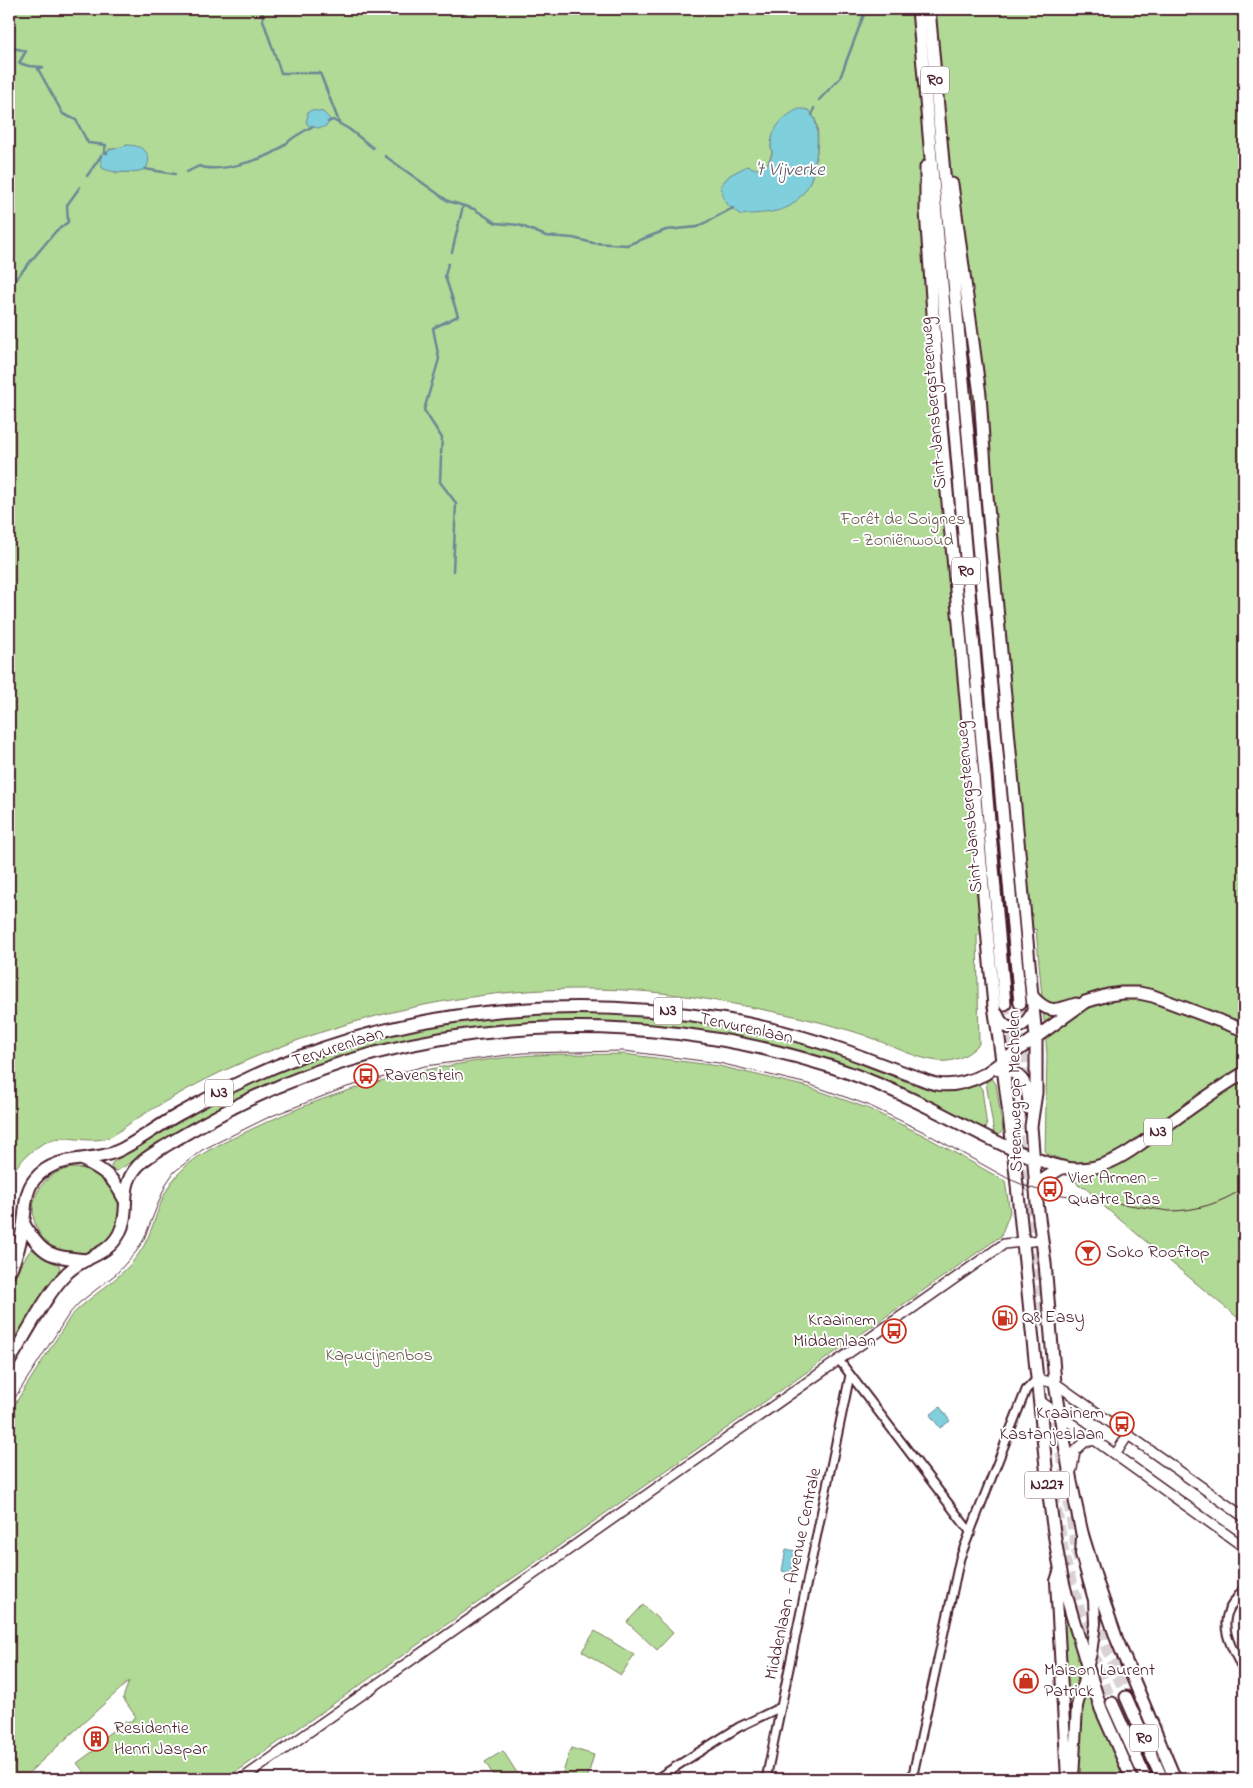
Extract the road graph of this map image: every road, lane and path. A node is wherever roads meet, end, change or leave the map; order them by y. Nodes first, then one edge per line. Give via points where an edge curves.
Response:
1 (918, 9) edge
2 (929, 9) edge
3 (942, 152) junction
4 (1032, 996) junction
5 (1085, 1002) junction
6 (1020, 1003) tunnel mouth
7 (999, 1005) junction
8 (1033, 1011) junction
9 (1244, 1030) edge
10 (1036, 1037) junction
11 (1003, 1065) junction
12 (1244, 1073) edge
13 (1031, 1126) junction
14 (1012, 1150) junction
15 (1033, 1157) junction
16 (83, 1159) junction
17 (1063, 1167) junction
18 (1035, 1186) junction
19 (125, 1201) junction
20 (24, 1224) junction
21 (1041, 1240) junction
22 (1023, 1242) junction
23 (87, 1260) junction
24 (9, 1273) edge
25 (839, 1360) junction
26 (9, 1362) edge
27 (850, 1375) junction
28 (1038, 1379) junction
29 (1055, 1383) junction
30 (1040, 1401) junction
31 (1060, 1414) junction
32 (1128, 1435) junction
33 (1095, 1440) junction
34 (1115, 1455) junction
35 (1071, 1482) junction
36 (1244, 1517) edge
37 (971, 1533) junction
38 (1082, 1533) junction
39 (1244, 1548) edge
40 (1060, 1569) junction
41 (1244, 1588) edge
42 (1087, 1665) junction
43 (1244, 1672) edge
44 (1094, 1691) junction
45 (1080, 1692) junction
46 (1126, 1697) tunnel mouth
47 (1112, 1703) tunnel mouth
48 (782, 1707) junction
49 (242, 1779) edge
50 (656, 1779) edge
51 (766, 1779) edge
52 (912, 1779) edge
53 (1067, 1779) edge
54 (1073, 1779) edge
55 (1132, 1779) edge
56 (1146, 1779) edge
57 (1162, 1779) edge
58 (1175, 1779) edge

1 - 7 main road, Sint-Jansbergsteenweg / R0
2 - 3 main road, Sint-Jansbergsteenweg / R0
3 - 4 main road, Steenweg op Mechelen via 949,163 980,395
3 - 6 main road, Sint-Jansbergsteenweg / R0
4 - 5 main road via 1049,1010
4 - 8 main road, Steenweg op Mechelen
5 - 9 main road via 1108,995 1139,993 1166,999
5 - 10 main road
7 - 8 main road via 1000,1021 1007,1028 1024,1024
7 - 11 main road, Steenweg op Mechelen
8 - 10 main road, Steenweg op Mechelen
10 - 11 main road
10 - 13 main road, Steenweg op Mechelen via 1036,1093
11 - 13 main road, N227 via 1025,1083
11 - 14 main road, Steenweg op Mechelen / N227
11 - 16 main road, Tervurenlaan / N3 via 978,1077 952,1084 936,1084 794,1034 729,1020 662,1010 592,1006 467,1014 415,1023 292,1060 182,1112 118,1151
12 - 17 main road, Tervurenlaan / N3 via 1112,1162 1087,1168
13 - 15 main road, Steenweg op Mechelen / N227
14 - 15 main road, Tervurenlaan / N3
14 - 19 main road, Tervurenlaan / N3 via 889,1089 835,1068 785,1054 660,1030 593,1027 520,1029 420,1042 383,1051 302,1077 256,1096 192,1129 142,1161 127,1184
14 - 22 main road, Steenweg op Mechelen / N227
15 - 17 main road, Tervurenlaan / N3
15 - 18 main road, Steenweg op Mechelen / N227
16 - 19 main road via 110,1176
16 - 20 main road, Tervurenlaan / N3 via 57,1163 34,1180 27,1194
17 - 18 main road
18 - 21 main road, N227
19 - 23 main road, Tervurenlaan / N3 via 125,1216 116,1238 100,1254
20 - 23 main road via 36,1244 49,1254
20 - 24 main road, Tervurenlaan / N3
21 - 22 street
21 - 29 main road, N227
22 - 25 street via 1004,1244
22 - 28 main road, N227
23 - 26 main road, Tervurenlaan / N3 via 60,1280
25 - 27 street
25 - 49 street
27 - 37 street
27 - 48 street, Middenlaan - Avenue Centrale
28 - 29 street
28 - 30 main road, N227
28 - 37 street via 1026,1390
29 - 31 main road, N227
29 - 32 street
30 - 31 street
30 - 40 main road, N227 via 1049,1503
31 - 33 street
31 - 35 main road, N227
32 - 34 street
32 - 36 street
33 - 34 street
33 - 35 street via 1085,1442 1075,1451
34 - 39 street
35 - 38 main road, N227
37 - 52 street via 960,1558
38 - 42 main road, N227 via 1081,1554 1096,1613
38 - 58 main road via 1117,1640
40 - 42 main road
40 - 53 main road, N227 via 1056,1581
41 - 43 street via 1230,1607 1226,1620 1227,1636
42 - 44 main road
42 - 45 main road, N227
44 - 45 main road via 1087,1685
44 - 55 main road
45 - 54 main road, N227
46 - 57 main road, R0
47 - 56 main road, R0
48 - 50 street via 739,1727
48 - 51 street, Middenlaan - Avenue Centrale

